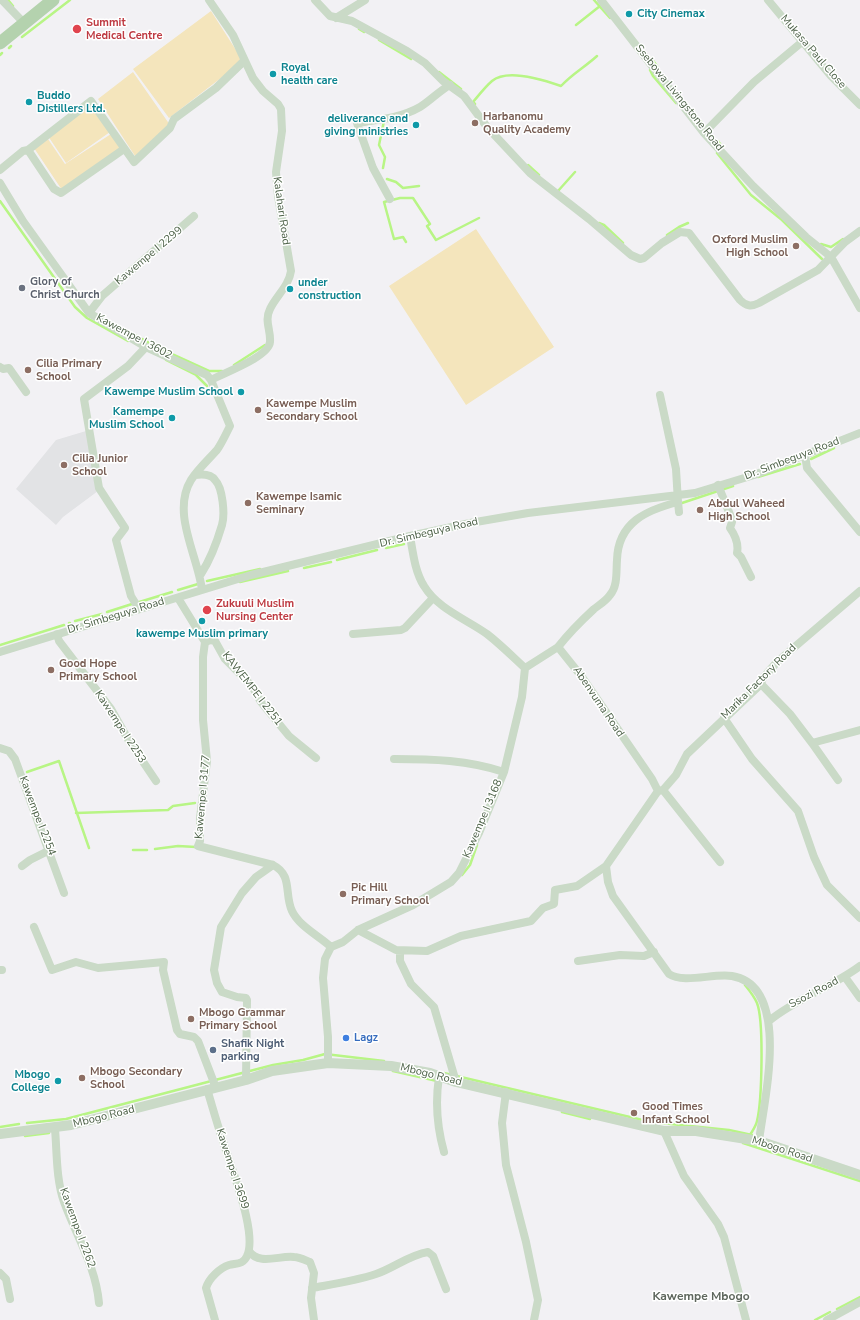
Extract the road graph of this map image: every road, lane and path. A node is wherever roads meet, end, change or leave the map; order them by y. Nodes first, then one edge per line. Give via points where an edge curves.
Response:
1 (2, 0) edge
2 (53, 0) edge
3 (209, 0) edge
4 (315, 0) edge
5 (365, 0) edge
6 (601, 0) edge
7 (768, 0) edge
8 (336, 18) junction
9 (24, 23) junction
10 (802, 42) junction
11 (0, 43) edge
12 (244, 61) junction
13 (450, 85) junction
14 (859, 104) edge
15 (704, 133) junction
16 (124, 149) junction
17 (28, 150) junction
18 (0, 170) edge
19 (0, 183) edge
20 (390, 199) dead end
21 (194, 216) dead end
22 (860, 231) edge
23 (831, 257) junction
24 (860, 308) edge
25 (89, 313) junction
26 (146, 347) junction
27 (0, 367) edge
28 (212, 380) junction
29 (26, 392) dead end
30 (660, 395) dead end
31 (860, 433) edge
32 (805, 455) junction
33 (195, 474) junction
34 (718, 485) junction
35 (677, 498) junction
36 (679, 512) dead end
37 (860, 532) edge
38 (410, 536) junction
39 (201, 574) junction
40 (751, 577) dead end
41 (202, 590) junction
42 (860, 591) edge
43 (178, 598) junction
44 (434, 598) junction
45 (139, 609) junction
46 (57, 634) junction
47 (353, 634) dead end
48 (205, 642) junction
49 (558, 647) junction
50 (0, 652) edge
51 (525, 668) junction
52 (761, 684) junction
53 (724, 718) junction
54 (860, 730) edge
55 (812, 743) junction
56 (0, 748) edge
57 (316, 758) dead end
58 (394, 759) dead end
59 (504, 772) junction
60 (838, 780) dead end
61 (156, 781) dead end
62 (660, 790) junction
63 (50, 850) junction
64 (720, 862) dead end
65 (273, 865) junction
66 (22, 866) dead end
67 (606, 866) junction
68 (64, 893) dead end
69 (860, 918) edge
70 (34, 927) dead end
71 (358, 930) junction
72 (330, 947) junction
73 (400, 951) junction
74 (654, 952) junction
75 (578, 960) dead end
76 (860, 966) edge
77 (845, 977) junction
78 (860, 998) edge
79 (769, 1021) junction
80 (328, 1063) junction
81 (246, 1080) junction
82 (439, 1080) junction
83 (456, 1082) junction
84 (212, 1089) junction
85 (506, 1092) junction
86 (55, 1129) junction
87 (664, 1131) junction
88 (0, 1134) edge
89 (758, 1140) junction
90 (444, 1152) dead end
91 (860, 1175) edge
92 (249, 1251) junction
93 (0, 1273) edge
94 (312, 1288) junction
95 (446, 1289) dead end
96 (10, 1299) dead end
97 (860, 1302) edge
98 (99, 1303) dead end
99 (839, 1317) edge
100 (215, 1320) edge
101 (314, 1320) edge
102 (534, 1320) edge
103 (746, 1320) edge
104 (827, 1320) edge

1 - 9 street
2 - 9 main road
3 - 12 street, Kalahari Road via 233,35
4 - 8 street via 330,16
5 - 8 street
6 - 15 street, Ssebowa Livingstone Road
7 - 10 street, Mukasa Paul Close
8 - 13 street via 352,21 407,51
9 - 11 main road
10 - 14 street, Mukasa Paul Close
10 - 15 street via 754,82
12 - 16 street via 216,88 174,119 170,128 134,162
12 - 28 street, Kalahari Road via 263,92 281,109 282,131 276,172 291,272 269,311 266,322 270,342 267,349 234,370
13 - 20 street via 409,112 392,118 357,123 373,168
13 - 23 street via 464,96 487,127 530,173 636,258 644,258 680,232 689,233 740,300 750,306 812,274
15 - 23 street, Ssebowa Livingstone Road via 753,186 806,237
16 - 17 street via 61,193 54,189
16 - 17 street via 91,101
17 - 18 street via 16,156
19 - 25 street, Kawempe I 3602
21 - 25 street, Kawempe I 2299 via 102,296
22 - 23 street
23 - 24 street
25 - 26 street, Kawempe I 3602
26 - 28 street, Kawempe I 3602 via 207,374
26 - 45 street via 128,366 84,399 99,488 125,528 116,540 131,596
27 - 29 street via 9,368
28 - 33 street via 230,426 218,448
30 - 35 street via 676,469
31 - 32 street, Dr. Simbeguya Road
32 - 34 street, Dr. Simbeguya Road via 754,475
32 - 37 street via 807,468
33 - 39 street via 186,496 185,528
33 - 39 street via 208,475 216,480 223,508 222,524 208,564
34 - 35 street, Dr. Simbeguya Road
34 - 40 street via 731,517 730,528 738,546 737,553
35 - 36 street
35 - 38 street, Dr. Simbeguya Road via 528,513
35 - 49 street via 634,520 620,544 615,584 610,595 573,628
38 - 41 street, Dr. Simbeguya Road
38 - 44 street via 416,568 423,586
39 - 41 street
41 - 43 street, Dr. Simbeguya Road
42 - 52 street, Marika Factory Road via 777,662
43 - 45 street, Dr. Simbeguya Road
43 - 48 street
44 - 47 street via 401,630
44 - 51 street via 486,633
45 - 46 street, Dr. Simbeguya Road
46 - 50 street, Dr. Simbeguya Road
46 - 61 street, Kawempe I 2253 via 58,641 111,709
48 - 57 street, KAWEMPE I 2251 via 215,641 225,659 252,686 261,702 289,736
48 - 65 street, Kawempe I 3177 via 203,720 207,761 198,846
49 - 51 street
49 - 62 street, Abenvuma Road via 582,676
51 - 59 street, Kawempe I 3168 via 522,697
52 - 53 street, Marika Factory Road
52 - 55 street via 790,714
53 - 62 street, Marika Factory Road via 686,754 676,775
53 - 69 street via 752,759 798,811 827,885
54 - 55 street
55 - 60 street
56 - 63 street, Kawempe I 2254 via 9,751 15,759
58 - 59 street via 436,759 473,764
59 - 71 street, Kawempe I 3168 via 479,833 459,873 451,882 413,905
62 - 64 street, Abenvuma Road
62 - 67 street, Marika Factory Road
63 - 66 street
63 - 68 street, Kawempe I 2254
65 - 72 street via 287,879 289,900 294,915
65 - 81 street via 256,877 242,892 225,920 220,932 214,970 222,992 247,1000
67 - 73 street via 577,886 555,890 554,904 543,908 531,921 461,936 426,951
67 - 74 street via 613,896
70 - 84 street, Kawempe I 3699 via 52,970 76,962 98,968 164,962 163,970 177,1030 180,1034 194,1037 198,1041
71 - 72 street, Kawempe I 3168 via 343,942
71 - 73 street
72 - 80 street via 325,959 323,978
73 - 83 street via 400,961 411,984 434,1007
74 - 75 street via 644,956 620,955
74 - 79 street via 664,968 674,977 731,976 751,984 759,993
76 - 77 street, Ssozi Road
77 - 78 street
77 - 79 street, Ssozi Road via 794,1004
79 - 89 street via 769,1060
80 - 81 street, Mbogo Road via 272,1071
80 - 82 street, Mbogo Road via 391,1066 430,1073
81 - 84 street, Mbogo Road
82 - 83 street, Mbogo Road
82 - 90 street via 437,1111
83 - 85 street, Mbogo Road
84 - 86 street, Mbogo Road
84 - 92 street, Kawempe I 3699 via 245,1207
85 - 87 street, Mbogo Road
85 - 102 street via 502,1110 505,1154 538,1300
86 - 88 street, Mbogo Road
86 - 98 street, Kawempe I 2262 via 60,1189 98,1286
87 - 89 street, Mbogo Road via 696,1131
87 - 103 street via 684,1176 718,1224 724,1237
89 - 91 street, Mbogo Road
92 - 94 street via 261,1258 295,1257 310,1262 314,1273
92 - 100 street via 247,1258 239,1264 229,1265 208,1283 206,1288
93 - 96 street via 6,1279
94 - 95 street via 376,1274 410,1257 428,1252 433,1256
94 - 101 street
97 - 99 street
99 - 104 street

